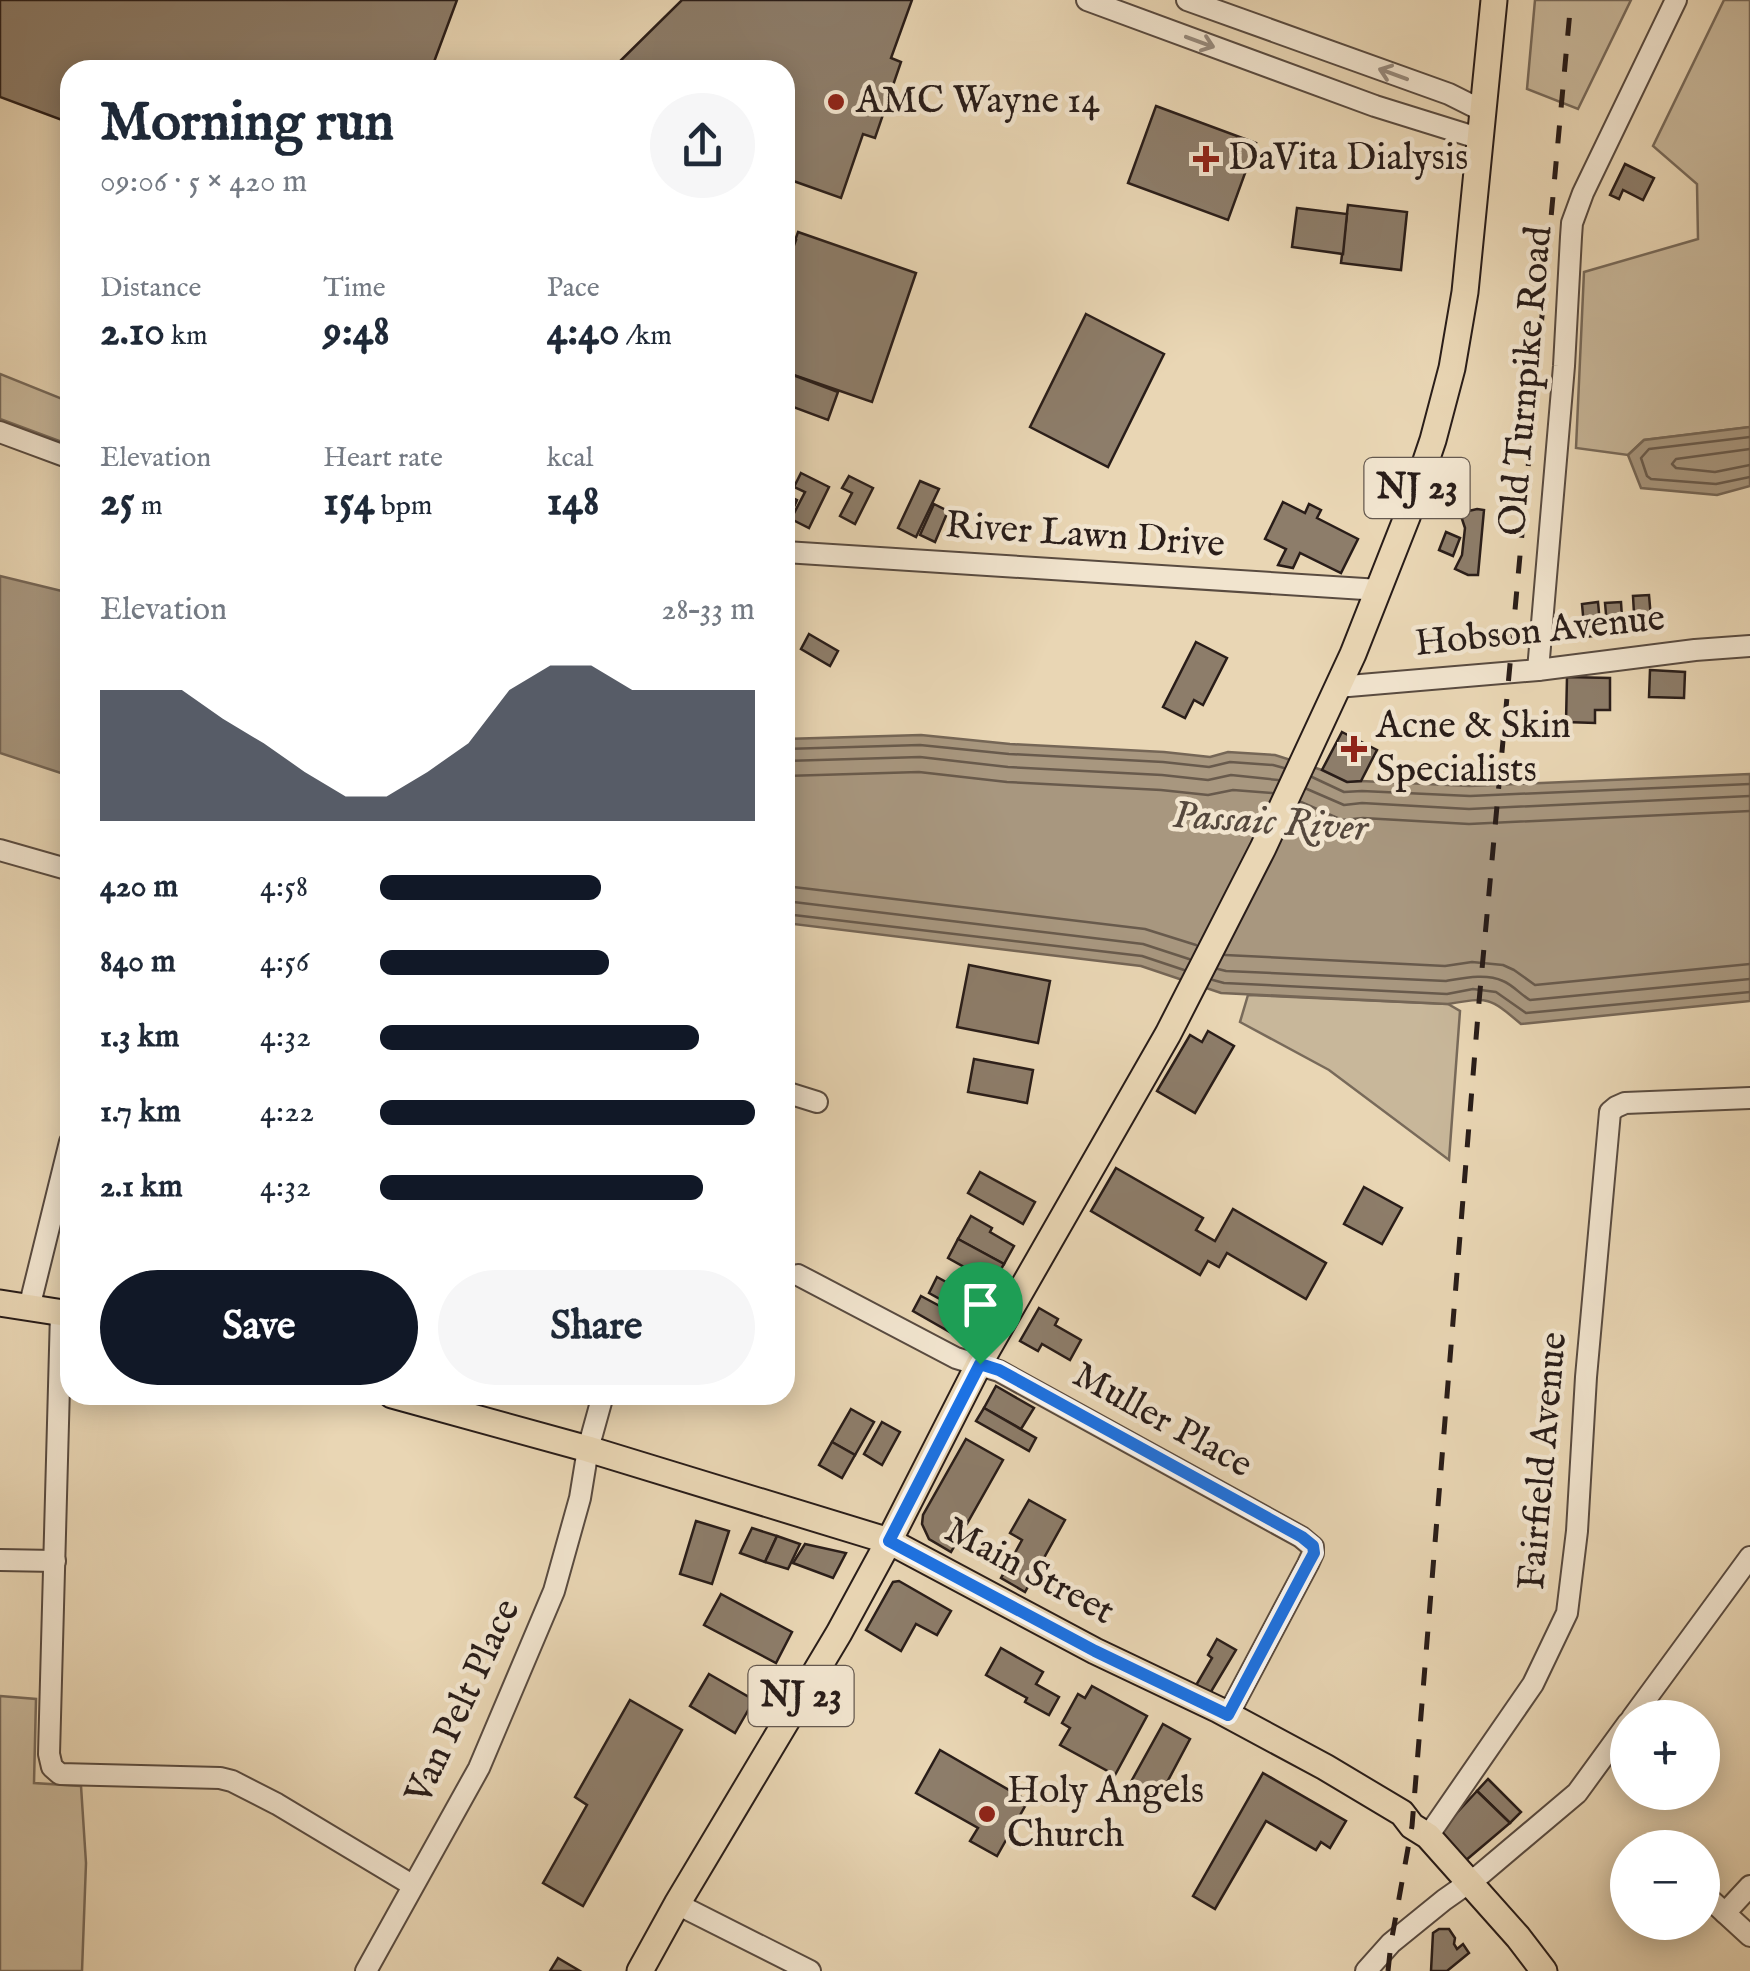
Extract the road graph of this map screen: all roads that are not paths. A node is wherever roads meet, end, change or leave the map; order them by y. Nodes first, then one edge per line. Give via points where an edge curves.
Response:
1 (1087, 0) edge
2 (1188, 0) edge
3 (1494, 0) edge
4 (1676, 0) edge
5 (1483, 111) junction
6 (1481, 139) junction
7 (0, 432) edge
8 (60, 454) edge
9 (795, 553) edge
10 (1380, 590) junction
11 (1750, 646) edge
12 (1538, 670) junction
13 (1337, 687) junction
14 (0, 850) edge
15 (60, 867) edge
16 (795, 1095) edge
17 (1750, 1098) edge
18 (817, 1102) dead end
19 (60, 1182) edge
20 (798, 1275) dead end
21 (0, 1304) edge
22 (29, 1308) junction
23 (60, 1313) edge
24 (980, 1364) junction
25 (61, 1405) edge
26 (428, 1405) edge
27 (599, 1405) edge
28 (588, 1449) junction
29 (889, 1541) junction
30 (1750, 1556) edge
31 (0, 1560) edge
32 (55, 1561) junction
33 (1645, 1700) edge
34 (1228, 1715) junction
35 (1610, 1747) edge
36 (1428, 1836) junction
37 (1469, 1882) junction
38 (412, 1885) junction
39 (1750, 1886) edge
40 (678, 1904) junction
41 (1720, 1908) edge
42 (1725, 1912) junction
43 (1750, 1936) edge
44 (366, 1971) edge
45 (640, 1971) edge
46 (810, 1971) edge
47 (1366, 1971) edge
48 (1544, 1971) edge

1 -> 6 street
5 -> 2 street
3 - 5 main road, NJ 23
4 - 12 street, Old Turnpike Road via 1572,223
5 - 6 main road, NJ 23
6 - 10 main road, NJ 23 via 1452,368
7 - 8 street
9 - 10 street, River Lawn Drive
10 - 13 main road, NJ 23
11 - 12 street, Hobson Avenue
12 - 13 street, Hobson Avenue
13 - 24 main road, NJ 23 via 1168,1034
14 - 15 street
16 - 18 street
17 - 36 street, Fairfield Avenue via 1625,1104 1610,1112 1568,1612 1533,1684
19 - 22 street
20 - 24 street, Muller Place via 956,1358
21 - 22 main road
22 - 23 main road
24 - 29 main road, NJ 23
24 - 34 street, Muller Place via 1313,1546
25 - 32 street
26 - 28 main road, Main Street
27 - 28 street, Van Pelt Place
28 - 29 main road, Main Street
28 - 38 street, Van Pelt Place via 554,1591 479,1768
29 - 34 main road, Main Street
29 - 40 main road, NJ 23
30 - 33 street
31 - 32 street
32 - 38 street via 49,1754 60,1774 232,1781
34 - 36 main road, Main Street via 1402,1813
35 - 37 street via 1576,1793
36 - 37 main road, Main Street
37 - 47 street via 1390,1943
37 - 48 main road, Main Street
38 - 44 street, Van Pelt Place
39 - 42 street
40 - 45 main road, NJ 23
40 - 46 street
41 - 42 street
42 - 43 street

